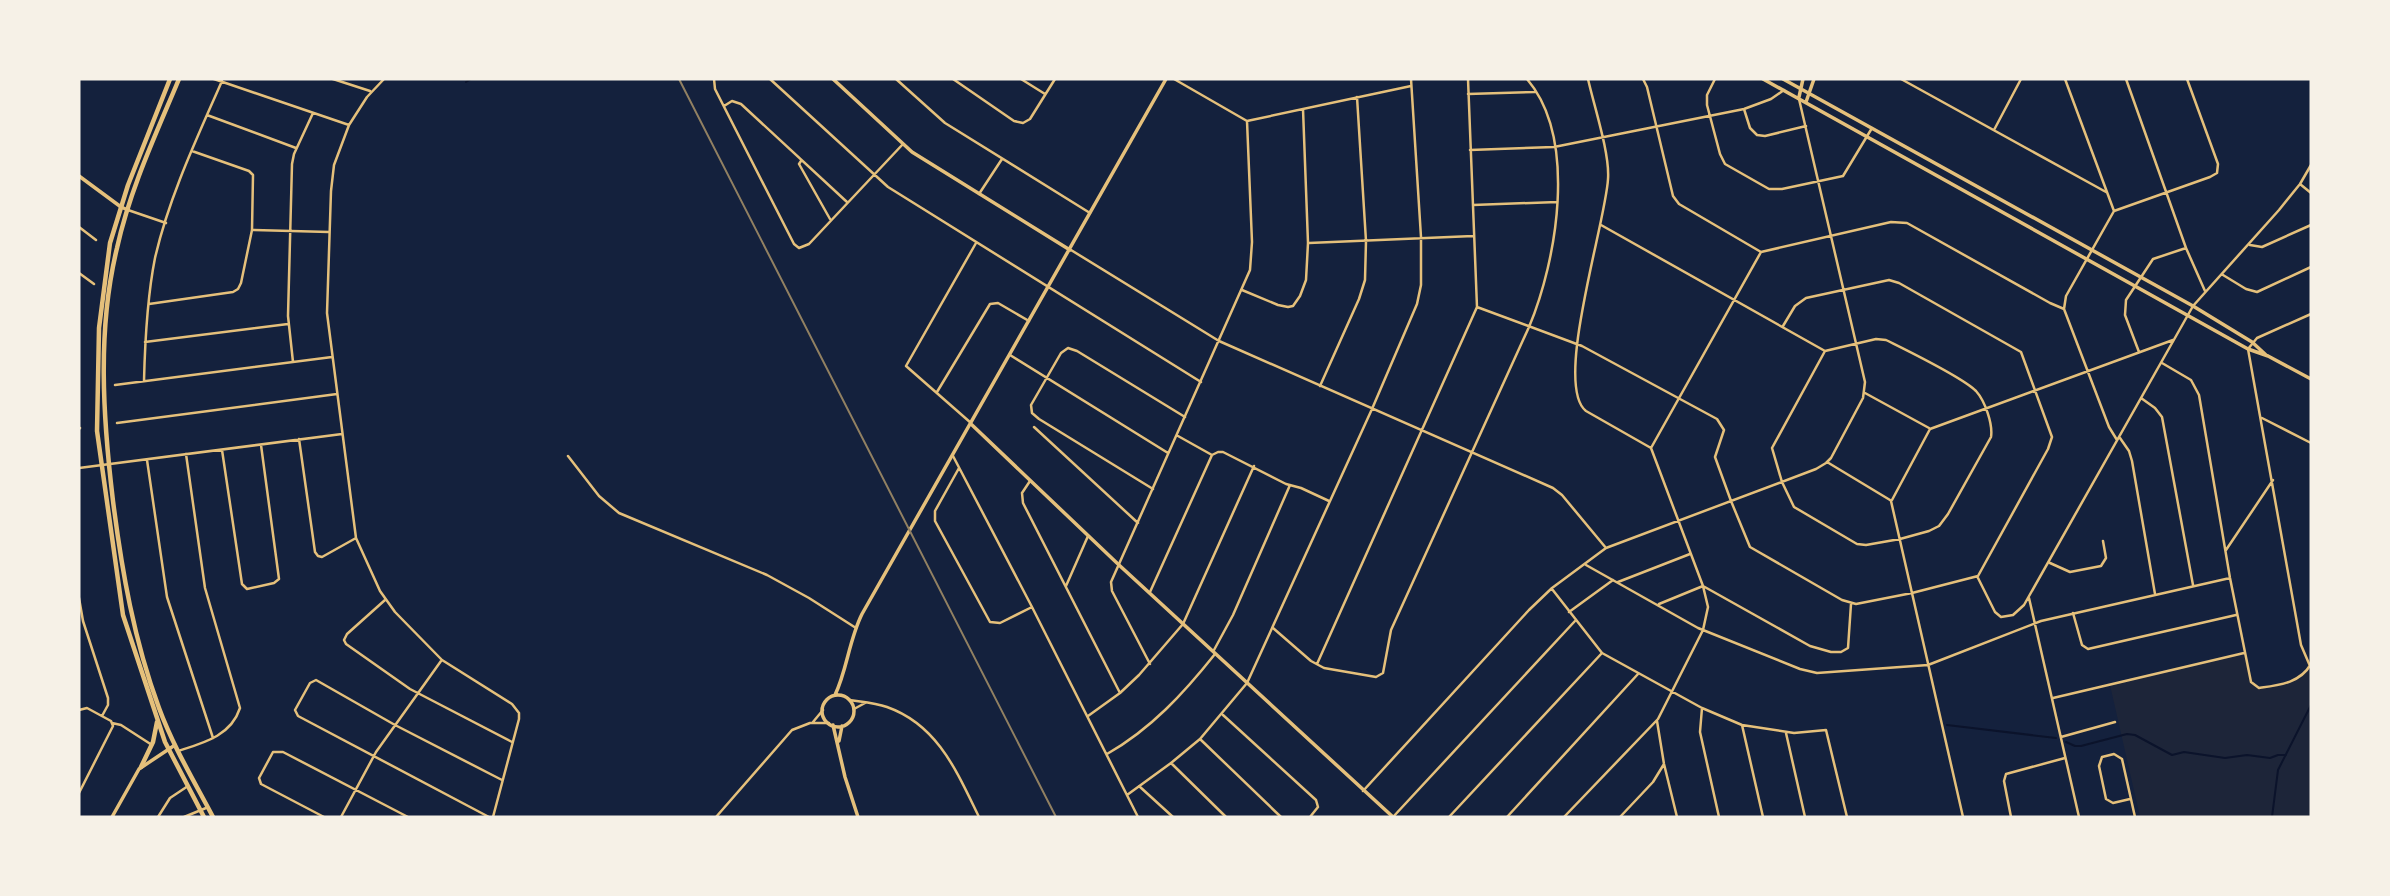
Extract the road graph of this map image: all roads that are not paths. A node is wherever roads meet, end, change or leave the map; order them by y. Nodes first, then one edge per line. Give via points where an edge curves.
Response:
1 (170, 79) edge
2 (179, 79) edge
3 (214, 79) edge
4 (333, 79) edge
5 (384, 79) edge
6 (714, 79) edge
7 (770, 79) edge
8 (833, 79) edge
9 (896, 79) edge
10 (953, 79) edge
11 (1021, 79) edge
12 (1055, 79) edge
13 (1166, 79) edge
14 (1174, 79) edge
15 (1411, 79) edge
16 (1468, 79) edge
17 (1527, 79) edge
18 (1588, 79) edge
19 (1643, 79) edge
20 (1714, 79) edge
21 (1763, 79) edge
22 (1783, 79) edge
23 (1803, 79) edge
24 (1815, 79) edge
25 (1904, 79) edge
26 (2021, 79) edge
27 (2065, 79) edge
28 (2126, 79) edge
29 (2187, 79) edge
30 (222, 81) junction
31 (1411, 86) junction
32 (1799, 88) junction
33 (1784, 90) junction
34 (371, 92) junction
35 (1537, 92) junction
36 (1808, 93) junction
37 (1045, 94) junction
38 (1468, 94) junction
39 (1357, 97) junction
40 (1799, 98) junction
41 (1806, 102) junction
42 (724, 106) junction
43 (1303, 109) junction
44 (1744, 109) junction
45 (313, 113) junction
46 (207, 115) junction
47 (1709, 115) junction
48 (1804, 115) junction
49 (1247, 121) junction
50 (349, 125) junction
51 (1806, 126) junction
52 (1657, 127) junction
53 (1872, 128) junction
54 (1994, 130) junction
55 (1867, 136) junction
56 (1601, 137) junction
57 (903, 144) junction
58 (1554, 147) junction
59 (297, 148) junction
60 (1470, 150) junction
61 (192, 152) junction
62 (1002, 159) junction
63 (802, 161) junction
64 (2311, 165) edge
65 (874, 175) junction
66 (79, 176) edge
67 (1819, 181) junction
68 (2300, 184) junction
69 (2106, 192) junction
70 (2168, 192) junction
71 (2311, 193) edge
72 (979, 194) junction
73 (847, 202) junction
74 (1558, 202) junction
75 (1473, 205) junction
76 (121, 207) junction
77 (128, 210) junction
78 (2114, 211) junction
79 (1090, 213) junction
80 (830, 220) junction
81 (166, 223) junction
82 (1601, 225) junction
83 (2311, 225) edge
84 (79, 227) edge
85 (253, 230) junction
86 (289, 232) junction
87 (329, 232) junction
88 (1832, 235) junction
89 (1473, 236) junction
90 (1421, 237) junction
91 (96, 240) dead end
92 (1366, 241) junction
93 (976, 243) junction
94 (1308, 243) junction
95 (2249, 244) junction
96 (2186, 248) junction
97 (1070, 250) junction
98 (2092, 250) junction
99 (1761, 252) junction
100 (2087, 259) junction
101 (2311, 267) edge
102 (79, 273) edge
103 (2222, 275) junction
104 (2140, 277) junction
105 (94, 284) dead end
106 (2134, 286) junction
107 (1049, 288) junction
108 (1844, 289) junction
109 (1242, 290) junction
110 (2205, 291) junction
111 (1736, 300) junction
112 (149, 304) junction
113 (2193, 306) junction
114 (1477, 307) junction
115 (2064, 309) junction
116 (2311, 314) edge
117 (2188, 315) junction
118 (1030, 321) junction
119 (288, 324) junction
120 (1783, 326) junction
121 (1529, 327) junction
122 (2173, 340) junction
123 (1219, 341) junction
124 (145, 342) junction
125 (2252, 342) junction
126 (1856, 343) junction
127 (1577, 344) junction
128 (2248, 349) junction
129 (1825, 351) junction
130 (2139, 352) junction
131 (1010, 355) junction
132 (2268, 356) junction
133 (332, 357) junction
134 (293, 362) junction
135 (2161, 363) junction
136 (2087, 371) junction
137 (1047, 378) junction
138 (2311, 379) edge
139 (144, 381) junction
140 (1201, 382) junction
141 (115, 385) dead end
142 (1320, 386) junction
143 (2036, 390) junction
144 (937, 392) junction
145 (1865, 393) junction
146 (337, 394) junction
147 (2141, 398) junction
148 (1679, 399) junction
149 (1372, 409) junction
150 (1985, 410) junction
151 (1185, 417) junction
152 (2262, 418) junction
153 (117, 423) dead end
154 (971, 424) junction
155 (1048, 425) junction
156 (1034, 427) dead end
157 (1930, 429) junction
158 (1421, 430) junction
159 (342, 434) junction
160 (1177, 436) junction
161 (1045, 437) junction
162 (299, 439) junction
163 (2118, 439) junction
164 (2311, 443) edge
165 (261, 445) junction
166 (1651, 448) junction
167 (222, 450) junction
168 (1169, 453) junction
169 (1472, 453) junction
170 (186, 454) junction
171 (1212, 455) junction
172 (568, 456) dead end
173 (953, 456) junction
174 (147, 460) junction
175 (1827, 462) junction
176 (108, 464) junction
177 (100, 465) junction
178 (1254, 466) junction
179 (960, 467) junction
180 (79, 468) edge
181 (1264, 472) junction
182 (1251, 473) junction
183 (2273, 480) junction
184 (1030, 481) junction
185 (1782, 482) junction
186 (1290, 485) junction
187 (1153, 489) junction
188 (1329, 501) junction
189 (1731, 501) junction
190 (1891, 501) junction
191 (1678, 520) junction
192 (1138, 523) junction
193 (1088, 536) junction
194 (356, 538) junction
195 (1900, 539) junction
196 (2103, 541) dead end
197 (1606, 548) junction
198 (2226, 550) junction
199 (1691, 554) junction
200 (2049, 562) junction
201 (1585, 564) junction
202 (1119, 565) junction
203 (1978, 576) junction
204 (2230, 578) junction
205 (1613, 580) junction
206 (1618, 582) junction
207 (1066, 586) junction
208 (1703, 586) junction
209 (2193, 586) junction
210 (1552, 589) junction
211 (1150, 593) junction
212 (1912, 593) junction
213 (2155, 594) junction
214 (79, 598) edge
215 (2029, 598) junction
216 (385, 600) junction
217 (1659, 604) junction
218 (1851, 604) junction
219 (1032, 607) junction
220 (1569, 612) junction
221 (2073, 613) junction
222 (2236, 615) junction
223 (1575, 621) junction
224 (2036, 622) junction
225 (1183, 624) junction
226 (856, 628) junction
227 (1273, 628) junction
228 (1703, 630) junction
229 (1214, 653) junction
230 (1602, 653) junction
231 (2244, 653) junction
232 (442, 660) junction
233 (1150, 664) junction
234 (1317, 664) junction
235 (2311, 665) edge
236 (1928, 666) junction
237 (1638, 674) junction
238 (841, 681) junction
239 (1247, 682) junction
240 (1670, 692) junction
241 (1120, 693) junction
242 (418, 694) junction
243 (835, 695) junction
244 (844, 696) junction
245 (2052, 698) junction
246 (849, 700) junction
247 (868, 702) junction
248 (1702, 708) junction
249 (854, 709) junction
250 (79, 710) edge
251 (823, 710) junction
252 (1222, 714) junction
253 (102, 716) junction
254 (1088, 716) junction
255 (1658, 719) junction
256 (157, 720) junction
257 (2115, 722) dead end
258 (810, 723) junction
259 (831, 724) junction
260 (112, 725) junction
261 (395, 725) junction
262 (1742, 725) junction
263 (842, 726) junction
264 (1786, 733) junction
265 (2061, 737) junction
266 (213, 738) junction
267 (1200, 739) junction
268 (513, 742) junction
269 (838, 743) junction
270 (152, 745) junction
271 (177, 748) junction
272 (168, 749) junction
273 (1107, 754) junction
274 (374, 756) junction
275 (2065, 758) junction
276 (1171, 763) junction
277 (1664, 764) junction
278 (141, 767) junction
279 (502, 780) junction
280 (188, 786) junction
281 (1139, 786) junction
282 (356, 790) junction
283 (1363, 791) junction
284 (79, 793) edge
285 (1127, 795) junction
286 (2130, 799) junction
287 (207, 807) junction
288 (201, 810) junction
289 (112, 817) edge
290 (158, 817) edge
291 (184, 817) edge
292 (204, 817) edge
293 (213, 817) edge
294 (324, 817) edge
295 (341, 817) edge
296 (408, 817) edge
297 (491, 817) edge
298 (716, 817) edge
299 (858, 817) edge
300 (979, 817) edge
301 (1138, 817) edge
302 (1172, 817) edge
303 (1226, 817) edge
304 (1281, 817) edge
305 (1310, 817) edge
306 (1393, 817) edge
307 (1449, 817) edge
308 (1507, 817) edge
309 (1564, 817) edge
310 (1620, 817) edge
311 (1676, 817) edge
312 (1719, 817) edge
313 (1763, 817) edge
314 (1805, 817) edge
315 (1847, 817) edge
316 (1963, 817) edge
317 (2011, 817) edge
318 (2079, 817) edge
319 (2135, 817) edge

1 - 76 main road
2 - 77 main road
3 - 30 street
4 - 34 street
5 - 34 street
6 - 42 street
7 - 65 street
8 - 57 street
9 - 62 street via 939,119
10 - 37 street via 1023,123
11 - 37 street
12 - 37 street
13 - 79 street
14 - 49 street
15 - 31 street
16 - 38 street
17 - 35 street
18 - 56 street
19 - 52 street
20 - 47 street via 1707,96
21 - 33 street
22 - 32 street
23 - 32 street
24 - 36 street
25 - 54 street
26 - 54 street
27 - 69 street
28 - 70 street
29 - 70 street via 2218,164 2217,173
30 - 45 street
30 - 46 street
31 - 39 street
31 - 90 street
32 - 36 street
32 - 40 street
33 - 40 street
33 - 44 street
34 - 50 street
35 - 38 street
35 - 58 street
36 - 41 street
36 - 53 street
38 - 60 street
39 - 43 street
39 - 92 street
40 - 41 street
40 - 48 street
41 - 48 street
41 - 55 street
42 - 63 street via 732,101 741,104
42 - 80 street via 795,245 803,248 809,244
43 - 49 street
43 - 94 street
44 - 47 street
44 - 51 street via 1757,135
45 - 50 street
45 - 59 street
46 - 59 street
46 - 61 street
47 - 52 street
47 - 67 street via 1722,160 1730,167 1769,189
48 - 51 street
49 - 109 street via 1252,254
50 - 87 street via 334,165
51 - 67 street
52 - 56 street
52 - 99 street via 1676,201
53 - 55 street
53 - 98 street
54 - 69 street
55 - 67 street via 1843,176
55 - 100 street
56 - 58 street
56 - 82 street via 1609,178
57 - 65 street
57 - 72 street
58 - 60 street
58 - 74 street
59 - 86 street
60 - 75 street
61 - 81 street
61 - 85 street via 253,173
62 - 72 street
62 - 79 street
63 - 73 street
63 - 80 street via 799,163
64 - 68 street
65 - 73 street
65 - 93 street
66 - 76 street
67 - 88 street
68 - 71 street
68 - 95 street
69 - 78 street
70 - 78 street
70 - 96 street
72 - 97 street
73 - 80 street
74 - 75 street
74 - 121 street via 1551,261
75 - 89 street
76 - 77 street
76 - 177 main road via 108,253 99,328 96,415
77 - 81 street
77 - 176 main road via 116,250 106,336
78 - 98 street
79 - 97 street
81 - 112 street
82 - 111 street
82 - 127 street
83 - 95 street via 2262,247
84 - 91 street
85 - 86 street
85 - 112 street via 239,289
86 - 87 street
86 - 119 street
87 - 133 street via 327,313
88 - 99 street
88 - 108 street
88 - 115 street via 1902,221
89 - 90 street
89 - 114 street
90 - 92 street
90 - 149 street via 1420,294
92 - 94 street
92 - 142 street via 1362,292
93 - 107 street
93 - 144 street via 906,366
94 - 109 street via 1306,280 1293,306 1278,305
95 - 103 street
96 - 104 street via 2153,259
96 - 110 street
97 - 107 street
97 - 123 street
98 - 100 street
98 - 104 street
99 - 111 street
100 - 106 street
100 - 115 street via 2066,296
101 - 103 street via 2257,292
102 - 105 street
103 - 110 street
104 - 106 street
104 - 113 street
106 - 117 street
106 - 130 street via 2124,310
107 - 118 street
107 - 140 street
108 - 120 street via 1800,302
108 - 126 street
108 - 143 street via 1885,280 1899,283 2015,347 2025,359
109 - 123 street
110 - 113 street
111 - 120 street
111 - 148 street
112 - 124 street
113 - 117 street
113 - 125 street
114 - 121 street
114 - 158 street
115 - 136 street
116 - 125 street
117 - 122 street
117 - 128 street
118 - 131 street
118 - 144 street via 998,303 990,304
119 - 124 street
119 - 134 street
120 - 129 street
121 - 127 street
121 - 169 street
122 - 130 street
122 - 135 street
123 - 140 street
123 - 142 street
124 - 139 street
125 - 128 street
125 - 132 street
126 - 129 street
126 - 145 street
126 - 150 street via 1881,339 1892,343 1969,386
127 - 148 street
127 - 166 street via 1576,392 1582,408
128 - 132 street
128 - 152 street
129 - 185 street via 1772,451
130 - 136 street
131 - 137 street
131 - 154 street
132 - 138 street
133 - 134 street
133 - 146 street
134 - 139 street
135 - 147 street
135 - 198 street via 2191,380 2197,389
136 - 143 street
136 - 163 street via 2109,428
137 - 151 street via 1065,348 1077,351
137 - 155 street via 1031,405 1032,413
137 - 168 street
139 - 141 street
140 - 151 street
142 - 149 street
143 - 150 street
143 - 203 street via 2051,443
144 - 154 street
145 - 157 street
145 - 175 street
146 - 153 street
146 - 159 street
147 - 163 street
147 - 209 street via 2162,417
148 - 166 street
148 - 189 street via 1722,425 1716,457
149 - 158 street
149 - 188 street
150 - 157 street
150 - 195 street via 1991,437 1948,514 1934,529
151 - 160 street
152 - 164 street
152 - 183 street
154 - 173 street
154 - 184 street
155 - 161 street
155 - 187 street
156 - 161 street
157 - 190 street
158 - 169 street
158 - 234 street
159 - 162 street
159 - 194 street
160 - 168 street
160 - 171 street
161 - 192 street
162 - 165 street
162 - 194 street via 315,552 322,557
163 - 200 street
163 - 213 street via 2132,461
165 - 167 street
165 - 167 street via 279,579 244,588
166 - 191 street
167 - 170 street
168 - 187 street
169 - 197 street via 1558,492
169 - 234 street via 1391,630 1383,674 1372,677
170 - 174 street
170 - 266 street via 204,584 240,703 233,722
171 - 178 street via 1223,452
171 - 211 street
172 - 226 street via 598,496 619,513 766,575
173 - 179 street
173 - 226 street
174 - 176 street
174 - 266 street via 167,597
175 - 185 street
175 - 190 street
176 - 177 street
176 - 271 main road via 128,606 159,708
177 - 180 street
177 - 256 main road via 121,607
178 - 181 street
178 - 182 street
179 - 219 street
179 - 219 street via 935,511 935,521 990,622 1000,624
181 - 182 street
181 - 186 street
182 - 225 street
183 - 198 street
183 - 235 street via 2301,645
184 - 193 street
184 - 207 street via 1022,493 1023,503
185 - 189 street
185 - 195 street via 1797,510 1851,542 1862,546
186 - 188 street
186 - 229 street
187 - 192 street
188 - 227 street
189 - 191 street
189 - 218 street via 1754,550
190 - 195 street
191 - 197 street
191 - 199 street
192 - 202 street
193 - 202 street
193 - 207 street
194 - 216 street
195 - 212 street
196 - 200 street via 2106,558 2101,566 2070,572
197 - 201 street
198 - 204 street
199 - 206 street
199 - 208 street
200 - 215 street
201 - 205 street
201 - 210 street
202 - 211 street
202 - 233 street via 1111,588
203 - 212 street
203 - 215 street via 2001,617 2014,615
204 - 209 street
204 - 222 street
205 - 206 street
205 - 220 street
206 - 217 street
207 - 241 street
208 - 217 street
208 - 218 street via 1804,643 1831,652 1844,651 1849,645
208 - 228 street via 1708,607
209 - 213 street
210 - 220 street
210 - 283 street
211 - 225 street
212 - 218 street
212 - 236 street
213 - 221 street
214 - 253 street via 108,698
215 - 224 street
216 - 232 street
216 - 242 street via 347,634 345,643
217 - 228 street
219 - 254 street
220 - 223 street
221 - 222 street via 2082,645 2088,649
221 - 224 street
222 - 231 street
223 - 230 street
223 - 306 street
224 - 236 street
224 - 245 street
225 - 229 street
225 - 233 street
226 - 238 street
227 - 234 street
227 - 239 street
228 - 236 street via 1812,673
228 - 240 street
229 - 239 street
229 - 273 street via 1152,723
230 - 237 street
230 - 307 street
231 - 235 street via 2251,682 2260,688 2295,680
231 - 245 street
232 - 242 street
232 - 268 street via 512,704 519,713
233 - 241 street
236 - 316 street
237 - 240 street
237 - 308 street
238 - 243 street
238 - 244 street
239 - 252 street
239 - 283 street
240 - 248 street
240 - 255 street
241 - 254 street
242 - 261 street
242 - 268 street
243 - 244 street
243 - 251 street
244 - 246 street
245 - 265 street
246 - 247 street
246 - 249 street
247 - 249 street
247 - 300 street via 905,715 932,736
248 - 262 street
248 - 312 street via 1700,732
249 - 263 street
250 - 253 street via 87,708
251 - 258 street
251 - 259 street
252 - 267 street
252 - 305 street via 1316,800 1318,807
253 - 260 street
254 - 273 street
255 - 277 street
255 - 309 street
256 - 270 main road
256 - 272 main road
257 - 265 street
258 - 259 street
258 - 298 street via 789,733
259 - 263 street
259 - 269 street
260 - 270 street via 121,725
260 - 284 street
261 - 274 street
261 - 274 street via 315,680 311,682 295,712 298,716
261 - 279 street
262 - 264 street
262 - 313 street
263 - 269 street
264 - 314 street
264 - 315 street via 1826,730
265 - 275 street
266 - 271 street
267 - 276 street
267 - 304 street
268 - 279 street
269 - 299 street
270 - 278 main road
271 - 272 street
271 - 287 main road
272 - 278 street
272 - 280 main road
273 - 285 street
274 - 282 street
274 - 297 street
275 - 317 street via 2006,774
275 - 318 street
276 - 281 street
276 - 303 street
277 - 310 street
277 - 311 street
278 - 289 street
279 - 297 street
280 - 288 main road
280 - 290 street via 168,800
281 - 285 street
281 - 302 street
282 - 294 street via 276,751 271,754 259,778 261,784
282 - 295 street
282 - 296 street
283 - 306 street
285 - 301 street
286 - 286 street via 2122,759 2114,754 2102,757 2099,766 2106,799 2113,803
286 - 319 street
287 - 288 street
287 - 293 main road
288 - 291 street
288 - 292 main road

